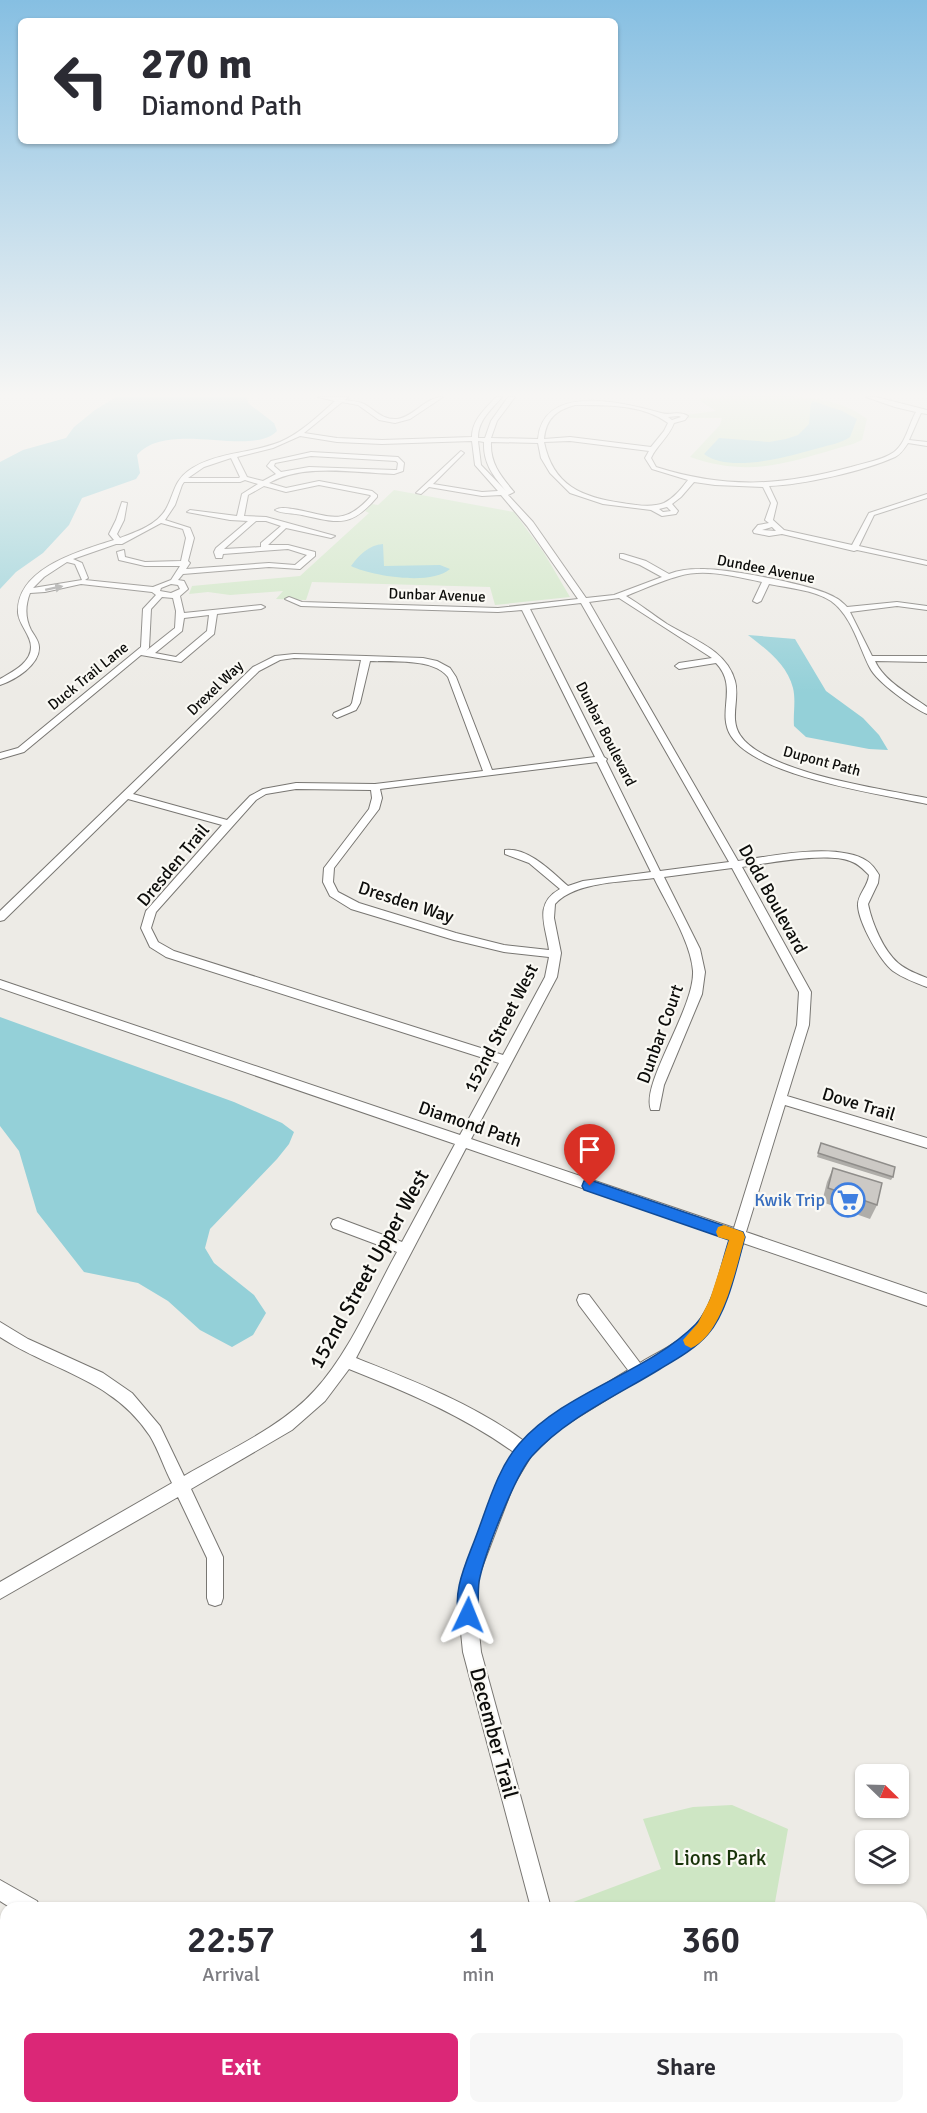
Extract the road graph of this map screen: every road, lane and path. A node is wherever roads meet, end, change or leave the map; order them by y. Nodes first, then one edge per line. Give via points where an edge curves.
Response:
1 (179, 496) edge
2 (245, 496) edge
3 (277, 496) edge
4 (287, 496) edge
5 (375, 496) edge
6 (504, 496) edge
7 (514, 496) edge
8 (584, 496) edge
9 (681, 496) edge
10 (771, 496) edge
11 (927, 496) edge
12 (281, 498) junction
13 (124, 503) dead end
14 (190, 512) dead end
15 (240, 519) junction
16 (254, 519) junction
17 (273, 520) junction
18 (159, 524) junction
19 (772, 525) junction
20 (285, 526) junction
21 (782, 532) junction
22 (331, 536) dead end
23 (118, 541) junction
24 (265, 549) junction
25 (854, 549) junction
26 (121, 552) dead end
27 (218, 552) junction
28 (623, 556) dead end
29 (67, 559) junction
30 (186, 563) junction
31 (927, 563) edge
32 (221, 570) junction
33 (182, 572) junction
34 (666, 576) junction
35 (82, 580) junction
36 (767, 581) junction
37 (174, 582) junction
38 (27, 591) junction
39 (158, 591) junction
40 (176, 595) junction
41 (621, 596) junction
42 (290, 599) dead end
43 (584, 601) junction
44 (756, 601) dead end
45 (261, 607) dead end
46 (525, 607) junction
47 (927, 608) edge
48 (845, 610) junction
49 (213, 612) junction
50 (180, 616) junction
51 (138, 652) junction
52 (149, 654) junction
53 (366, 658) junction
54 (869, 658) junction
55 (927, 659) edge
56 (716, 660) junction
57 (679, 666) dead end
58 (0, 682) edge
59 (927, 711) edge
60 (337, 716) dead end
61 (0, 756) edge
62 (602, 759) junction
63 (489, 773) junction
64 (375, 787) junction
65 (126, 795) junction
66 (927, 801) edge
67 (229, 824) junction
68 (508, 852) dead end
69 (735, 864) junction
70 (659, 874) junction
71 (566, 890) junction
72 (0, 917) edge
73 (555, 954) junction
74 (927, 983) edge
75 (0, 984) edge
76 (506, 1061) junction
77 (781, 1099) junction
78 (655, 1107) dead end
79 (463, 1143) junction
80 (927, 1143) edge
81 (338, 1224) dead end
82 (737, 1237) junction
83 (407, 1250) junction
84 (584, 1300) dead end
85 (927, 1300) edge
86 (0, 1329) edge
87 (346, 1360) junction
88 (639, 1373) junction
89 (525, 1451) junction
90 (182, 1487) junction
91 (0, 1591) edge
92 (214, 1598) dead end
93 (0, 1890) edge
94 (20, 1902) edge
95 (539, 1902) edge

1 - 18 street
2 - 15 street
3 - 12 street
4 - 12 street
5 - 12 street via 347,519 289,509
6 - 43 street via 530,524
7 - 43 street via 553,543 584,590
8 - 9 street via 617,505 653,508 662,514 674,513 669,505
10 - 19 street via 774,503 769,515
11 - 25 street via 871,514
12 - 17 street
13 - 23 street via 112,534
14 - 15 street
15 - 16 street
16 - 17 street
16 - 27 street
17 - 20 street
18 - 23 street
18 - 30 street via 186,531 190,538 185,550
19 - 21 street
19 - 21 street via 757,531
20 - 22 street
20 - 24 street via 264,545
21 - 25 street
23 - 29 street
24 - 27 street
24 - 32 street via 288,547 312,554 297,567 269,565
25 - 31 street
26 - 30 street via 122,558 129,561
27 - 32 street
28 - 34 street
29 - 35 street via 78,563
29 - 38 street via 41,575
30 - 33 street
32 - 33 street
33 - 37 street
34 - 36 street, Dundee Avenue via 702,571
34 - 41 street, Dundee Avenue
38 -> 35 street
35 - 39 street
36 - 44 street
36 - 48 street, Dundee Avenue via 822,594
37 - 39 street
37 - 40 street via 185,588
38 - 58 street via 21,605 33,642 32,656 24,667
39 - 40 street
39 - 51 street, Duck Trail Lane via 147,609 146,645
40 - 50 street
41 - 43 street, Dundee Avenue
41 - 56 street, Dupont Path via 701,646
42 - 46 street, Dunbar Avenue via 302,604 459,610
43 - 46 street, Dunbar Avenue
43 - 69 street, Dodd Boulevard
45 - 49 street
46 - 62 street, Dunbar Boulevard
47 - 48 street via 897,604
48 - 54 street, Dundee Avenue
49 - 50 street
49 - 52 street via 211,632 178,660
50 - 52 street via 178,629
51 - 52 street
51 - 61 street, Duck Trail Lane via 21,750
53 - 60 street via 356,703
53 - 63 street, Drexel Way via 423,661 447,670
53 - 65 street, Drexel Way via 294,656 264,663
54 - 55 street
54 - 59 street, Dundee Avenue via 882,678
56 - 57 street
56 - 66 street, Dupont Path via 728,672 733,700 729,718 735,735 745,746 801,772
62 - 63 street, Dresden Trail
62 - 70 street, Dunbar Boulevard
63 - 64 street, Dresden Trail
64 - 67 street, Dresden Trail via 276,788 253,798
64 - 73 street, Dresden Way via 374,808 329,868 328,882 334,894 355,906 502,949
65 - 67 street
65 - 72 street, Drexel Way
67 - 76 street, Dresden Trail via 151,911 146,928 154,944 170,954
68 - 71 street via 533,861
69 - 70 street
69 - 74 street via 808,855 842,856 865,864 875,880 863,908 888,959 896,969
69 - 77 street, Dodd Boulevard via 805,992 803,1025
70 - 71 street
70 - 78 street, Dunbar Court via 694,948 699,972 696,994 658,1085
71 - 73 street, 152nd Street West via 553,899 546,912
73 - 76 street, 152nd Street West via 551,977
75 - 79 street, Diamond Path
76 - 79 street, 152nd Street West
77 - 80 street, Dove Trail
77 - 82 street, Dodd Boulevard
79 - 82 street, Diamond Path
79 - 83 street, 152nd Street Upper West
81 - 83 street
82 - 85 street, Diamond Path
82 - 88 street, December Trail via 718,1301 703,1328
83 - 87 street, 152nd Street Upper West
84 - 88 street
86 - 90 street via 23,1344 98,1378 127,1398 155,1431
87 - 89 street via 458,1407
87 - 90 street, 152nd Street Upper West via 320,1396 287,1425
88 - 89 street, December Trail via 554,1424
89 - 95 street, December Trail via 507,1481 478,1556 467,1603 472,1652
90 - 91 street, 152nd Street Upper West
90 - 92 street via 214,1557
93 - 94 street

